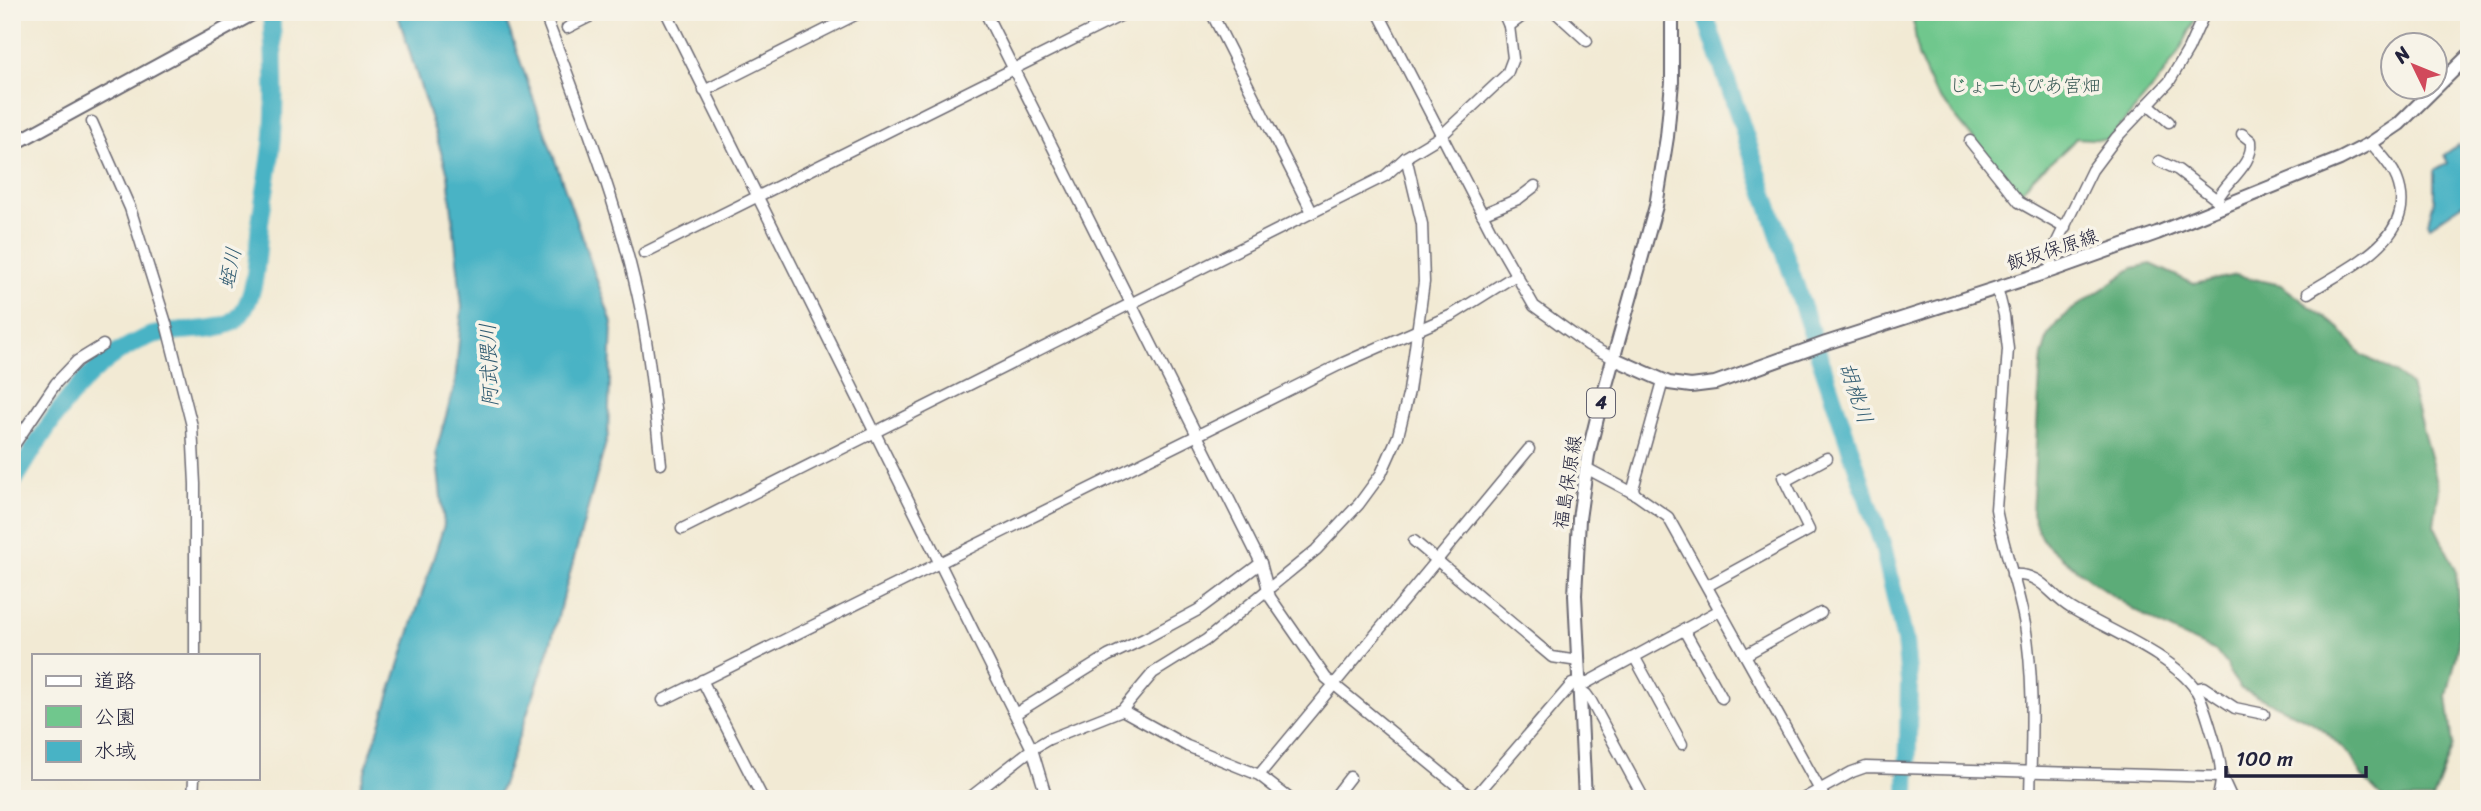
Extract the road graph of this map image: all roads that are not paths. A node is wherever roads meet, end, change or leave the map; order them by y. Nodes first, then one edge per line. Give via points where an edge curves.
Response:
1 (256, 12) edge
2 (544, 12) edge
3 (599, 12) edge
4 (666, 12) edge
5 (861, 12) edge
6 (985, 12) edge
7 (1128, 12) edge
8 (1211, 12) edge
9 (1378, 12) edge
10 (1503, 12) edge
11 (1528, 12) edge
12 (1555, 12) edge
13 (1672, 12) edge
14 (2205, 12) edge
15 (1509, 26) junction
16 (567, 28) dead end
17 (1587, 41) dead end
18 (2469, 56) edge
19 (1014, 70) junction
20 (704, 91) junction
21 (2148, 104) junction
22 (92, 122) dead end
23 (2169, 122) dead end
24 (2242, 134) dead end
25 (1441, 136) junction
26 (1970, 141) dead end
27 (2371, 143) junction
28 (12, 145) edge
29 (1406, 157) junction
30 (2159, 161) dead end
31 (1535, 186) dead end
32 (757, 198) junction
33 (2218, 204) junction
34 (1312, 212) junction
35 (1482, 214) junction
36 (2065, 228) junction
37 (644, 253) dead end
38 (2050, 271) junction
39 (1516, 275) junction
40 (1997, 287) junction
41 (2308, 293) dead end
42 (1131, 304) junction
43 (1416, 333) junction
44 (103, 345) dead end
45 (1615, 359) junction
46 (1663, 382) junction
47 (875, 432) junction
48 (1197, 434) junction
49 (12, 448) edge
50 (1528, 449) dead end
51 (1827, 458) dead end
52 (661, 464) dead end
53 (1586, 468) junction
54 (1635, 494) junction
55 (682, 528) dead end
56 (1414, 541) dead end
57 (1437, 560) junction
58 (939, 562) junction
59 (1261, 563) junction
60 (2012, 575) junction
61 (1707, 586) junction
62 (1267, 590) junction
63 (1720, 610) junction
64 (1821, 613) dead end
65 (1684, 630) junction
66 (195, 654) edge
67 (1745, 655) junction
68 (1635, 657) junction
69 (1578, 661) junction
70 (702, 680) junction
71 (1334, 684) junction
72 (1579, 686) junction
73 (2195, 689) junction
74 (1722, 698) dead end
75 (663, 700) dead end
76 (1122, 710) junction
77 (1015, 714) junction
78 (2264, 714) dead end
79 (1682, 744) dead end
80 (1032, 749) junction
81 (2031, 770) junction
82 (1259, 775) junction
83 (1350, 778) dead end
84 (2222, 778) junction
85 (194, 780) edge
86 (1823, 794) edge
87 (193, 799) edge
88 (763, 799) edge
89 (968, 799) edge
90 (1047, 799) edge
91 (1290, 799) edge
92 (1334, 799) edge
93 (1473, 799) edge
94 (1585, 799) edge
95 (1644, 799) edge
96 (1803, 799) edge
97 (2030, 799) edge
98 (2217, 799) edge
99 (2232, 799) edge

1 - 28 main road
2 - 52 street via 601,166 632,274 651,372
3 - 16 street
4 - 20 street
5 - 20 street
6 - 19 street
7 - 19 street
8 - 34 street
9 - 25 street
10 - 15 street
11 - 15 street
12 - 17 street
13 - 45 main road, 福島保原線 / 4 via 1672,82 1665,151 1656,205
14 - 21 street via 2181,63
15 - 25 street via 1513,58 1507,74
18 - 27 main road, 飯坂保原線 via 2399,124
19 - 32 street
19 - 42 street
20 - 32 street
21 - 23 street
21 - 36 street via 2099,159
22 - 66 street via 130,208 192,426
24 - 33 street via 2251,141 2251,150 2221,191
25 - 29 street
25 - 35 street
26 - 36 street via 2019,202
27 - 33 main road, 飯坂保原線
27 - 41 street via 2397,180 2401,202 2397,223 2377,248
29 - 34 street via 1385,176
29 - 43 street via 1422,224 1424,282
30 - 33 street via 2178,170
31 - 35 street via 1518,199
32 - 37 street
32 - 47 street
33 - 38 main road, 飯坂保原線
34 - 42 street
35 - 39 street
36 - 38 street via 2053,250
38 - 40 main road, 飯坂保原線
39 - 43 street
39 - 45 street via 1545,316
40 - 46 main road, 飯坂保原線 via 1715,383
40 - 60 street via 2008,349 1996,509
42 - 47 street
42 - 48 street
43 - 48 street
43 - 62 street via 1398,436 1381,474 1316,550
44 - 49 street via 77,361 56,383
45 - 46 main road, 飯坂保原線
45 - 53 main road, 福島保原線 / 4
46 - 54 street
47 - 55 street
47 - 58 street
48 - 58 street
48 - 59 street
50 - 57 street
51 - 61 street via 1784,479 1809,530
53 - 54 street
53 - 69 main road, 福島保原線 / 4 via 1575,595
54 - 61 street via 1668,516
56 - 57 street
57 - 69 street via 1552,657
57 - 71 street
58 - 70 street
58 - 77 street
59 - 62 street
59 - 77 street via 1198,610 1108,656
60 - 73 street via 2033,577 2067,605 2153,653
60 - 81 street via 2025,627 2032,688
61 - 63 street
62 - 71 street
62 - 76 street via 1206,640 1153,673
63 - 65 street
63 - 67 street
64 - 67 street
65 - 68 street
65 - 74 street
67 - 86 street
68 - 72 street
68 - 79 street
69 - 72 main road, 福島保原線 / 4
70 - 75 street
70 - 88 street
71 - 82 street
71 - 93 street
72 - 93 street via 1572,684
72 - 94 main road, 福島保原線 / 4
72 - 95 street
73 - 78 street via 2203,687 2235,708
73 - 84 street via 2217,746
76 - 80 street
76 - 82 street via 1186,746
77 - 80 street
80 - 89 street
80 - 90 street
81 - 84 street
81 - 86 street via 1866,767
81 - 97 street
82 - 91 street
83 - 92 street
84 - 98 street
84 - 99 street
85 - 87 street
86 - 96 street

